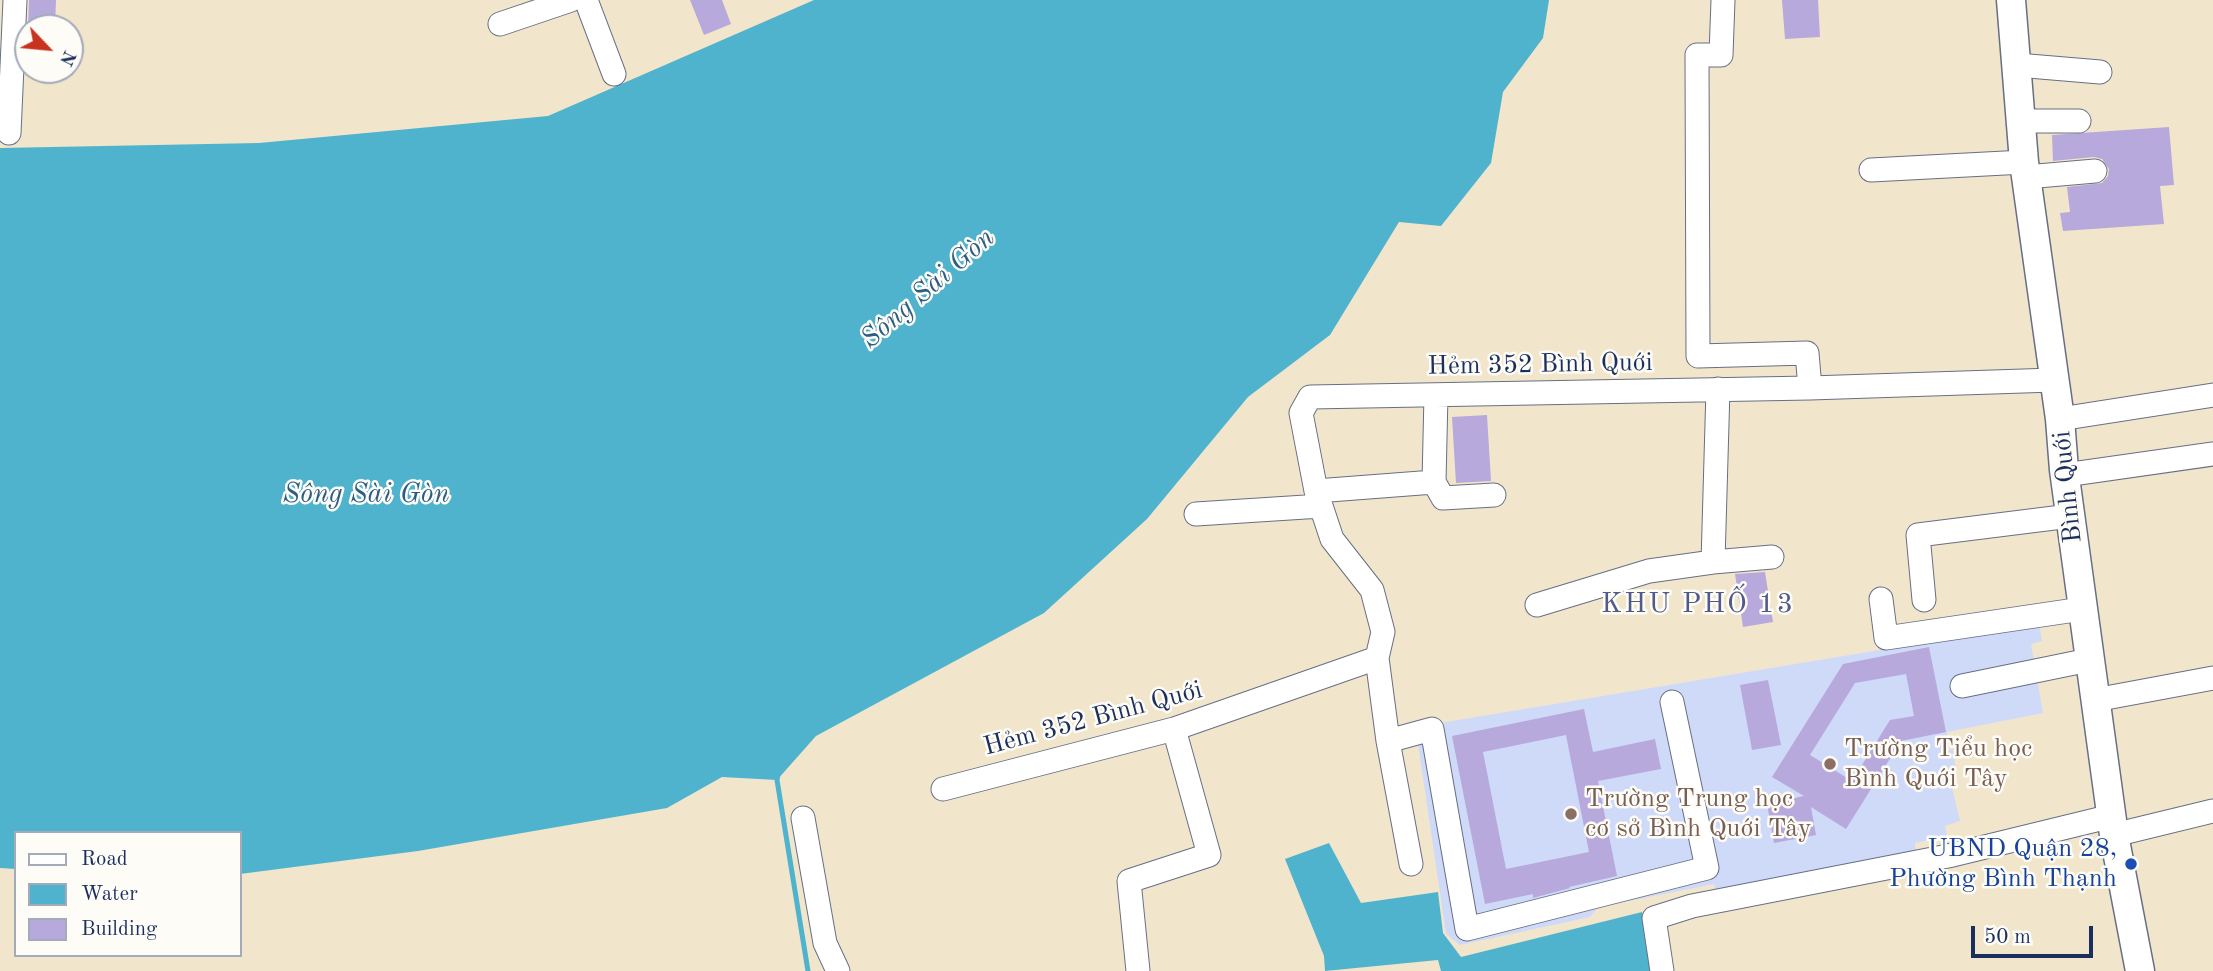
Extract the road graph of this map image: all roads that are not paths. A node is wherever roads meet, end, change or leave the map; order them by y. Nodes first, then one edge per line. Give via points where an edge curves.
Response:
1 (15, 0) edge
2 (571, 0) edge
3 (586, 0) edge
4 (1723, 0) edge
5 (2011, 0) edge
6 (500, 24) dead end
7 (2017, 65) junction
8 (2100, 72) dead end
9 (614, 74) dead end
10 (2021, 121) junction
11 (2079, 121) dead end
12 (9, 133) dead end
13 (2025, 169) junction
14 (1871, 170) dead end
15 (2095, 171) dead end
16 (2054, 380) junction
17 (1810, 388) junction
18 (1718, 389) junction
19 (1436, 395) junction
20 (2213, 395) edge
21 (2060, 419) junction
22 (2213, 453) edge
23 (2065, 475) junction
24 (1434, 482) junction
25 (1494, 495) dead end
26 (1319, 498) junction
27 (1196, 514) dead end
28 (2070, 516) junction
29 (1772, 557) dead end
30 (1713, 562) junction
31 (1881, 599) dead end
32 (1924, 600) dead end
33 (1537, 605) dead end
34 (2082, 609) junction
35 (1377, 658) junction
36 (2089, 660) junction
37 (2213, 678) edge
38 (1962, 686) dead end
39 (2095, 700) junction
40 (1672, 702) dead end
41 (1174, 729) junction
42 (1388, 741) junction
43 (943, 789) dead end
44 (2213, 811) edge
45 (803, 818) dead end
46 (2113, 825) junction
47 (1411, 864) dead end
48 (838, 971) edge
49 (1138, 971) edge
50 (1662, 971) edge
51 (2140, 971) edge

1 - 12 street
2 - 6 street
3 - 9 street
4 - 17 street via 1721,55 1697,55 1698,356 1807,353
5 - 7 main road, Bình Quới
7 - 8 street
7 - 10 main road, Bình Quới
10 - 11 street
10 - 13 main road, Bình Quới
13 - 14 street
13 - 15 street
13 - 16 main road, Bình Quới
16 - 17 street, Hẻm 352 Bình Quới
16 - 21 main road, Bình Quới
17 - 18 street, Hẻm 352 Bình Quới
18 - 19 street, Hẻm 352 Bình Quới
18 - 30 street
19 - 24 street
19 - 26 street, Hẻm 352 Bình Quới via 1310,397 1301,413
20 - 21 street
21 - 23 main road, Bình Quới
22 - 23 street
23 - 28 main road, Bình Quới
24 - 25 street via 1443,498
24 - 26 street
26 - 27 street
26 - 35 street, Hẻm 352 Bình Quới via 1332,540 1372,590 1383,632
28 - 32 street via 1918,535
28 - 34 main road, Bình Quới
29 - 30 street
30 - 33 street via 1648,571
31 - 34 street via 1886,638
34 - 36 main road, Bình Quới
35 - 41 street, Hẻm 352 Bình Quới
35 - 42 street, Hẻm 352 Bình Quới
36 - 38 street
36 - 39 main road, Bình Quới
37 - 39 street
39 - 46 main road, Bình Quới
40 - 42 street via 1707,868 1467,929 1432,729
41 - 43 street, Hẻm 352 Bình Quới
41 - 49 street via 1209,855 1129,881
42 - 47 street, Hẻm 352 Bình Quới
44 - 46 street
45 - 48 street via 825,943
46 - 50 street via 1692,906 1654,918
46 - 51 main road, Bình Quới

